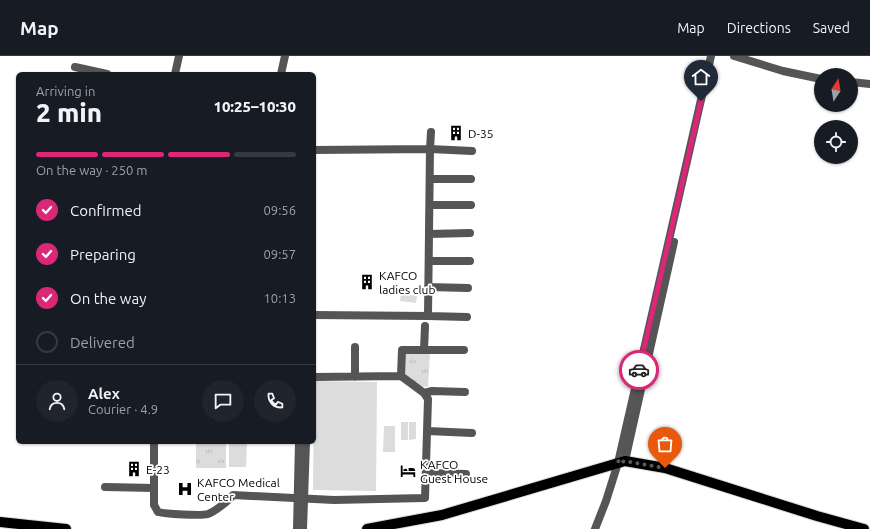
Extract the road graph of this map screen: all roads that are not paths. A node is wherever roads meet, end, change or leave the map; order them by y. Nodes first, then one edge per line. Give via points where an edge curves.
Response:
1 (179, 56) edge
2 (285, 56) edge
3 (711, 56) edge
4 (716, 56) edge
5 (734, 56) edge
6 (76, 67) dead end
7 (98, 72) edge
8 (175, 72) edge
9 (281, 72) edge
10 (814, 77) edge
11 (858, 83) edge
12 (870, 84) edge
13 (431, 132) dead end
14 (430, 149) junction
15 (316, 150) edge
16 (472, 150) dead end
17 (430, 179) junction
18 (471, 179) dead end
19 (430, 205) junction
20 (471, 205) dead end
21 (470, 233) dead end
22 (429, 234) junction
23 (470, 260) dead end
24 (429, 261) junction
25 (428, 287) junction
26 (468, 288) dead end
27 (316, 315) edge
28 (428, 316) junction
29 (467, 318) dead end
30 (425, 326) dead end
31 (355, 347) dead end
32 (424, 350) junction
33 (464, 350) dead end
34 (401, 376) junction
35 (316, 377) edge
36 (355, 377) junction
37 (465, 392) dead end
38 (424, 393) junction
39 (428, 431) junction
40 (472, 433) dead end
41 (154, 444) edge
42 (299, 444) edge
43 (306, 444) edge
44 (622, 462) junction
45 (427, 473) junction
46 (466, 474) dead end
47 (105, 487) dead end
48 (154, 488) junction
49 (301, 499) junction
50 (0, 522) edge
51 (0, 525) edge
52 (41, 528) edge
53 (28, 529) edge
54 (66, 529) edge
55 (297, 529) edge
56 (303, 529) edge
57 (367, 529) edge
58 (595, 529) edge
59 (864, 529) edge

1 - 8 street
2 - 9 street
3 - 44 street
4 - 44 street
5 - 10 street via 783,71
6 - 7 street
11 - 12 street
13 - 14 street
14 - 15 street
14 - 16 street
14 - 17 street
17 - 18 street
17 - 19 street
19 - 20 street
19 - 22 street
21 - 22 street
22 - 24 street
23 - 24 street
24 - 25 street
25 - 26 street
25 - 28 street
27 - 28 street
28 - 29 street
30 - 32 street
31 - 36 street
32 - 33 street
32 - 34 street via 402,350
34 - 36 street
34 - 38 street
35 - 36 street
37 - 38 street
38 - 39 street via 428,399
39 - 40 street
39 - 45 street
41 - 48 street
42 - 49 street
43 - 49 street
44 - 57 main road via 442,515
44 - 58 street
44 - 59 main road via 665,468
45 - 46 street
45 - 49 street via 425,498
47 - 48 street
48 - 49 street via 154,507 158,512 165,514 207,514 231,499 233,495
49 - 55 street
49 - 56 street
50 - 52 main road
51 - 53 main road
52 - 54 main road

